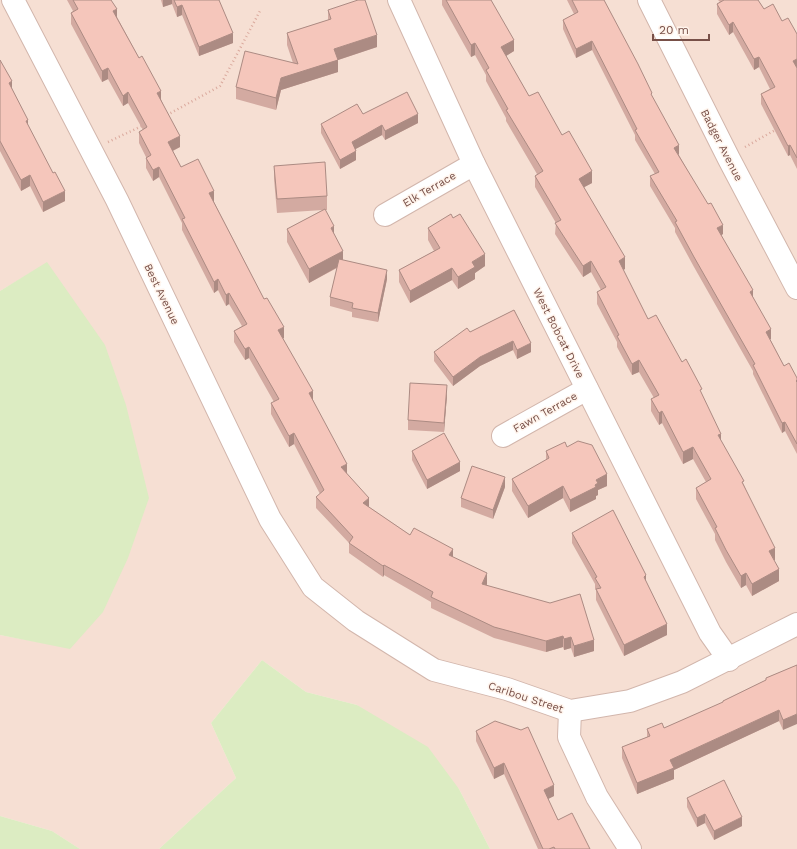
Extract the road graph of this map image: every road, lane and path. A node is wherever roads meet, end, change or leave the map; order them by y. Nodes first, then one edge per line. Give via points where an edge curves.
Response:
1 (13, 0) edge
2 (399, 0) edge
3 (649, 0) edge
4 (260, 11) dead end
5 (160, 118) edge
6 (146, 124) edge
7 (784, 125) edge
8 (102, 144) dead end
9 (744, 147) dead end
10 (474, 164) junction
11 (385, 215) dead end
12 (797, 288) edge
13 (587, 389) junction
14 (503, 436) dead end
15 (313, 587) joint
16 (797, 624) edge
17 (729, 660) junction
18 (570, 711) junction
19 (630, 849) edge

1 - 15 street, Best Avenue via 117,200 270,519
2 - 10 street, West Bobcat Drive
3 - 12 street, Badger Avenue
4 - 5 path via 220,86
6 - 8 path
7 - 9 path
10 - 11 street, Elk Terrace
10 - 13 street, West Bobcat Drive
13 - 14 street, Fawn Terrace
13 - 17 street, West Bobcat Drive via 710,632
15 - 18 street, Caribou Street via 356,621 434,670 507,689
16 - 17 street, Caribou Street
17 - 18 street, Caribou Street via 682,682 630,701
18 - 19 street via 569,737 597,797

